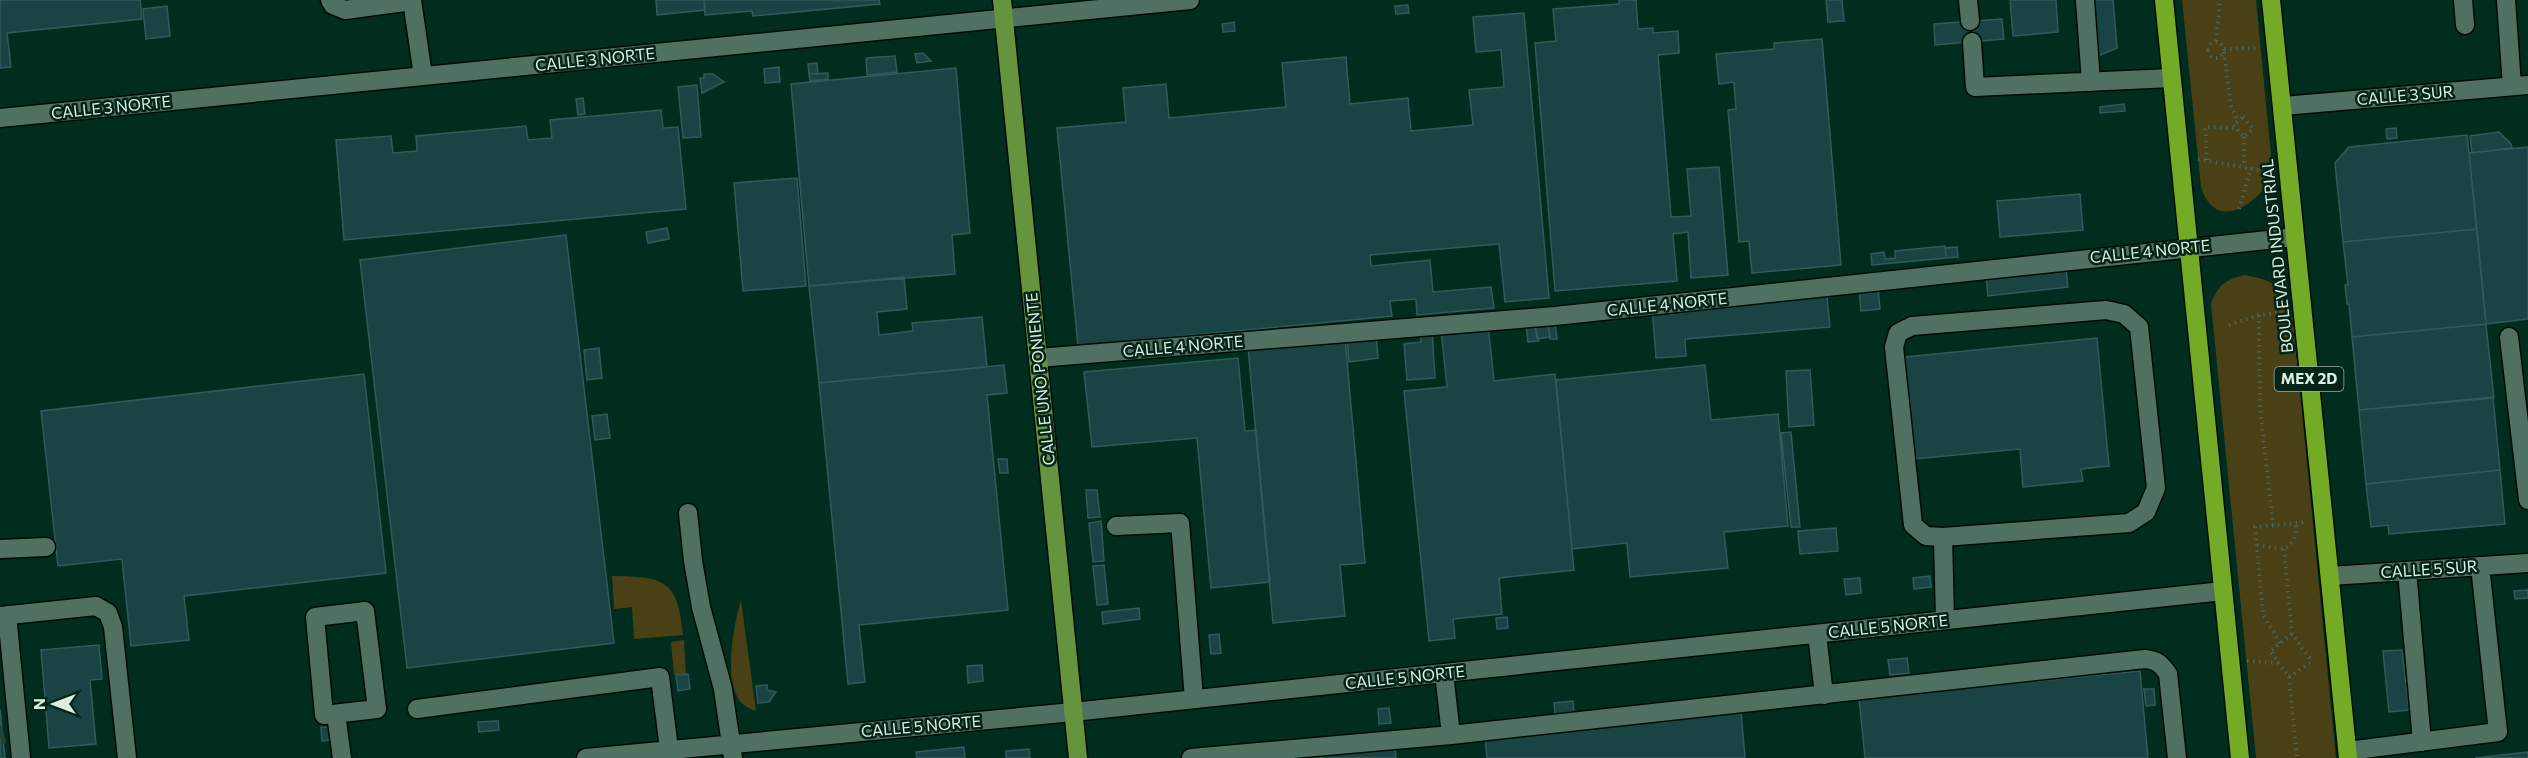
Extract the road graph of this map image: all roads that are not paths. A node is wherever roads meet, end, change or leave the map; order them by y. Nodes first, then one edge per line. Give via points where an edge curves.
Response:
1 (330, 0) edge
2 (412, 0) edge
3 (1002, 0) edge
4 (1190, 0) edge
5 (1968, 0) edge
6 (2085, 0) edge
7 (2164, 0) edge
8 (2271, 0) edge
9 (2463, 0) edge
10 (2506, 0) edge
11 (1004, 19) junction
12 (1970, 21) dead end
13 (2465, 25) dead end
14 (1972, 42) dead end
15 (423, 76) junction
16 (2172, 78) junction
17 (2091, 82) junction
18 (2520, 85) edge
19 (2282, 106) junction
20 (0, 118) edge
21 (2295, 237) junction
22 (2188, 247) junction
23 (2509, 337) dead end
24 (1038, 358) junction
25 (2528, 500) edge
26 (688, 513) dead end
27 (1116, 526) dead end
28 (1943, 537) junction
29 (46, 547) dead end
30 (0, 549) edge
31 (2528, 563) edge
32 (2480, 566) junction
33 (2406, 571) junction
34 (2330, 576) junction
35 (2223, 591) junction
36 (3, 615) edge
37 (1945, 620) junction
38 (1817, 633) junction
39 (1444, 673) junction
40 (1824, 696) junction
41 (1194, 699) junction
42 (417, 709) dead end
43 (1073, 712) junction
44 (336, 714) junction
45 (1451, 735) junction
46 (2422, 742) junction
47 (669, 749) junction
48 (732, 750) edge
49 (2348, 755) edge
50 (21, 758) edge
51 (127, 758) edge
52 (342, 758) edge
53 (586, 758) edge
54 (1078, 758) edge
55 (1191, 758) edge
56 (2177, 758) edge
57 (2240, 758) edge

1 - 2 street via 345,10
2 - 15 street
3 - 11 main road, CALLE UNO PONIENTE
4 - 11 street, CALLE 3 NORTE
5 - 12 street
6 - 17 street
7 - 16 highway
8 - 19 highway, BOULEVARD INDUSTRIAL / MEX 2D
9 - 13 street
10 - 18 street
11 - 15 street, CALLE 3 NORTE
11 - 24 main road, CALLE UNO PONIENTE
14 - 17 street via 1975,87
15 - 20 street, CALLE 3 NORTE
16 - 17 street
16 - 22 highway
18 - 19 street, CALLE 3 SUR
19 - 21 highway, BOULEVARD INDUSTRIAL / MEX 2D
21 - 22 street, CALLE 4 NORTE
21 - 34 highway, BOULEVARD INDUSTRIAL / MEX 2D
22 - 24 street, CALLE 4 NORTE via 1555,316
22 - 35 highway
23 - 25 street
24 - 43 main road, CALLE UNO PONIENTE
26 - 48 street via 697,584 723,689
27 - 41 street via 1180,522
28 - 28 street via 1926,536 1913,525 1894,347 1898,333 1912,326 2106,310 2124,314 2139,327 2156,488 2146,512 2130,523
28 - 37 street
29 - 30 street
31 - 32 street, CALLE 5 SUR
32 - 33 street, CALLE 5 SUR
32 - 46 street via 2498,732
33 - 34 street, CALLE 5 SUR
33 - 46 street
34 - 49 highway, BOULEVARD INDUSTRIAL / MEX 2D
35 - 37 street, CALLE 5 NORTE
35 - 57 highway
36 - 50 street via 11,733
36 - 51 street via 96,606 108,613 114,627
37 - 38 street, CALLE 5 NORTE
38 - 39 street, CALLE 5 NORTE
38 - 40 street
39 - 41 street, CALLE 5 NORTE
39 - 45 street
40 - 45 street
40 - 56 street via 2155,660 2168,674
41 - 43 street, CALLE 5 NORTE
42 - 47 street via 660,676
43 - 48 street, CALLE 5 NORTE
43 - 54 main road, CALLE UNO PONIENTE
44 - 44 street via 377,709 365,611 315,617 324,715
44 - 52 street
45 - 55 street
46 - 49 street
47 - 48 street, CALLE 5 NORTE
47 - 53 street, CALLE 5 NORTE

